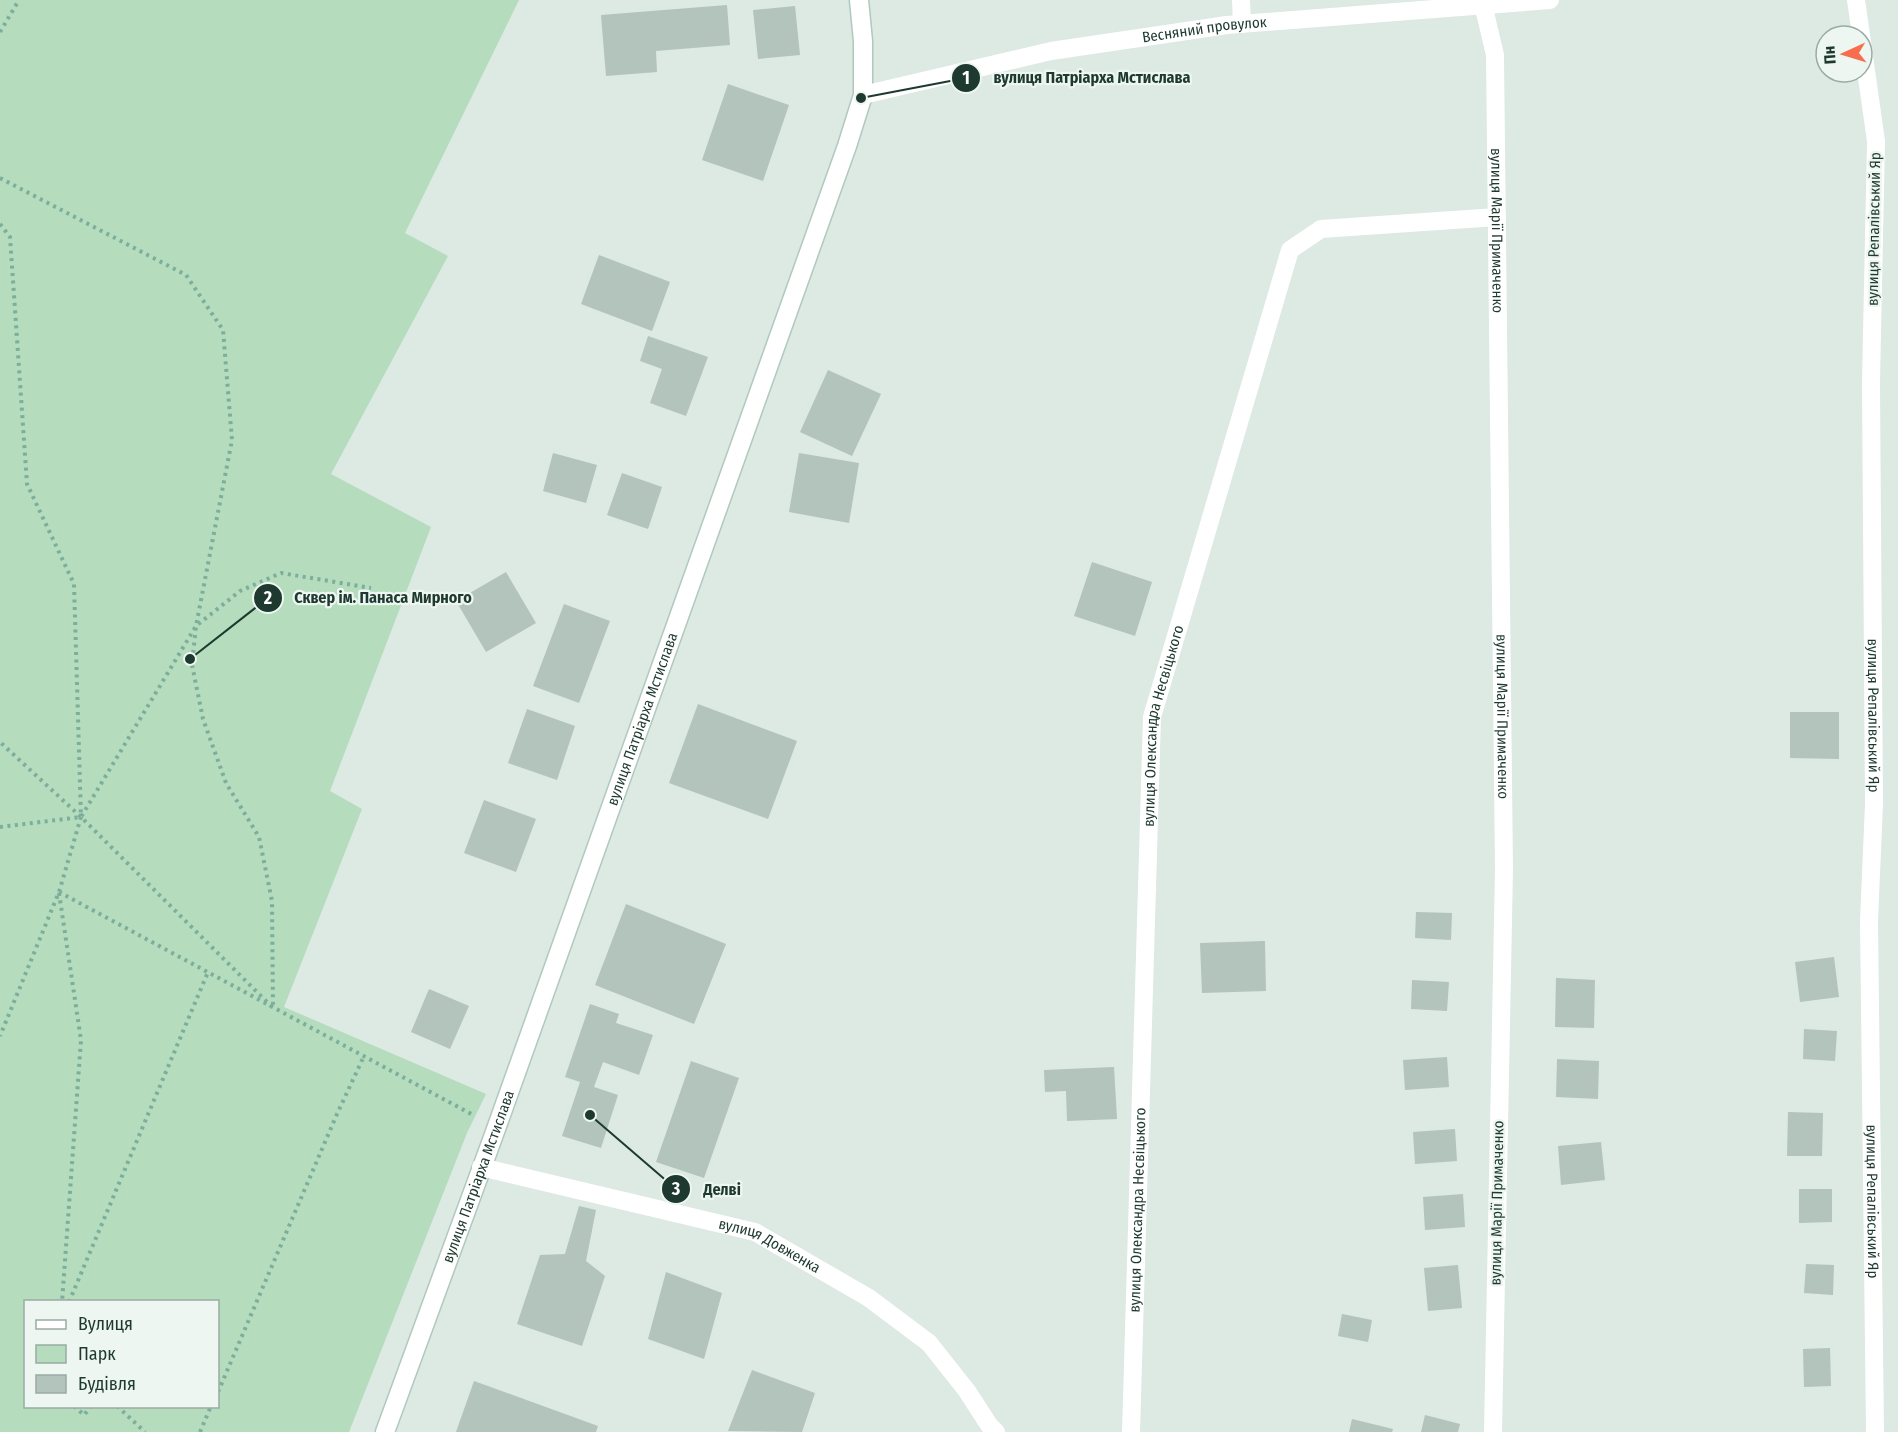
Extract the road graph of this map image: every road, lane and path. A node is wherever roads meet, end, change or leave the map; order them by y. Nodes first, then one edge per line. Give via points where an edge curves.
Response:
1 (20, 0) edge
2 (859, 0) edge
3 (1241, 0) edge
4 (1550, 0) edge
5 (1857, 0) edge
6 (1483, 2) edge
7 (1242, 24) junction
8 (0, 32) edge
9 (863, 94) junction
10 (0, 178) edge
11 (1497, 217) junction
12 (0, 224) edge
13 (371, 588) dead end
14 (196, 626) junction
15 (0, 742) edge
16 (81, 817) junction
17 (0, 827) edge
18 (59, 892) junction
19 (208, 972) junction
20 (273, 1008) junction
21 (0, 1036) edge
22 (364, 1056) junction
23 (496, 1129) junction
24 (481, 1167) junction
25 (62, 1300) edge
26 (70, 1300) edge
27 (219, 1390) edge
28 (75, 1408) edge
29 (90, 1408) edge
30 (118, 1408) edge
31 (211, 1408) edge
32 (145, 1432) edge
33 (201, 1432) edge
34 (385, 1432) edge
35 (996, 1432) edge
36 (1131, 1432) edge
37 (1493, 1432) edge
38 (1875, 1432) edge

1 - 8 path
2 - 9 street, вулиця Патріарха Мстислава
3 - 7 street
4 - 6 street, Весняний провулок
5 - 38 street, вулиця Репалівський Яр via 1876,141 1870,383 1874,804 1869,921
6 - 7 street, Весняний провулок
6 - 11 street, вулиця Марії Примаченко via 1495,55
7 - 9 street, Весняний провулок via 1051,51
9 - 23 street, вулиця Патріарха Мстислава via 812,247
10 - 14 path via 186,275 223,330 232,440
11 - 36 street, вулиця Олександра Несвіцького via 1321,229 1290,250 1152,717
11 - 37 street, вулиця Марії Примаченко via 1504,870
12 - 16 path via 10,237 27,484 74,584
13 - 14 path via 281,573 240,591
14 - 16 path
14 - 20 path via 192,665 203,719 226,783 259,837 272,902
15 - 16 path
16 - 17 path
16 - 18 path
16 - 20 path
18 - 19 path
18 - 21 path
18 - 25 path via 81,1040
19 - 20 path
19 - 26 path
20 - 22 path
22 - 23 path
22 - 27 path
23 - 24 street, вулиця Патріарха Мстислава
24 - 34 street, вулиця Патріарха Мстислава
24 - 35 street, вулиця Довженка via 755,1232 869,1298 929,1344
28 - 29 path via 84,1415
30 - 32 path
31 - 33 path

